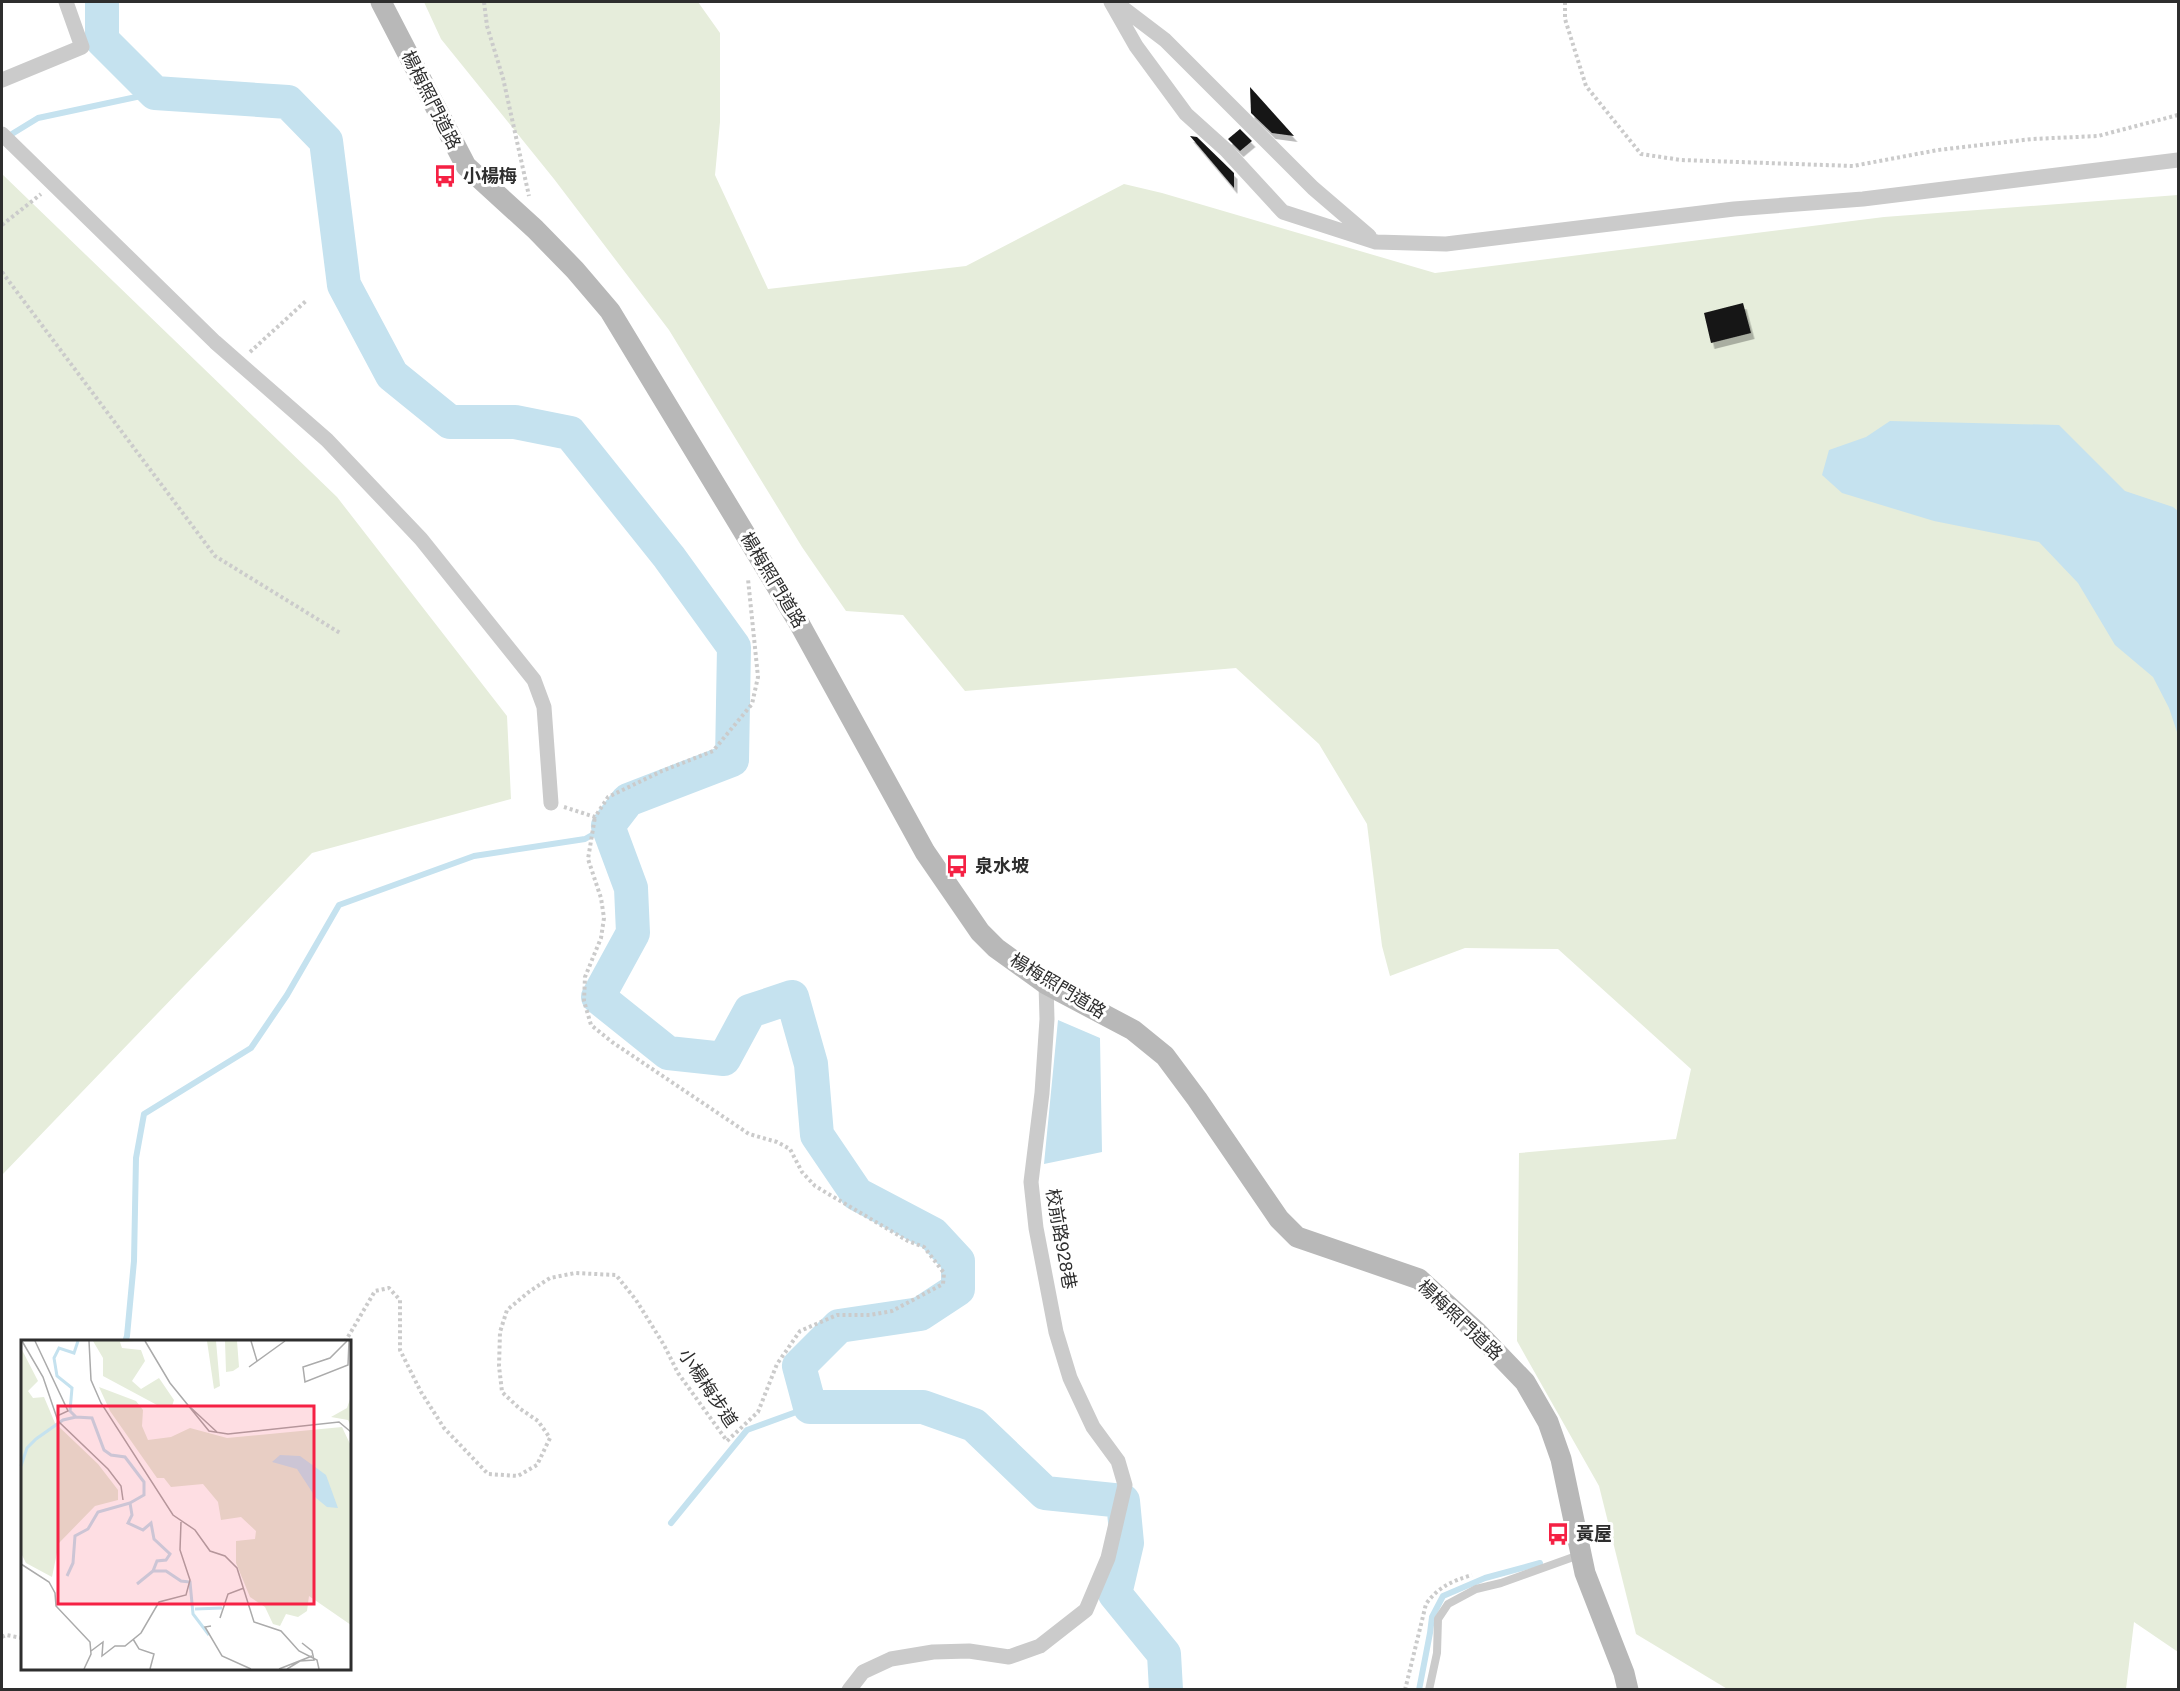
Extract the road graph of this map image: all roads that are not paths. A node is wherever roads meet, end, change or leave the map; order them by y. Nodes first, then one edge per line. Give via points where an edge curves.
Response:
1 (66, 2) edge
2 (381, 2) edge
3 (1113, 2) edge
4 (2, 80) edge
5 (2, 134) edge
6 (2178, 160) edge
7 (1376, 242) junction
8 (551, 803) road end
9 (1046, 984) junction
10 (1581, 1554) junction
11 (849, 1689) edge
12 (1429, 1689) edge
13 (1628, 1689) edge

1 - 4 street via 82,47
2 - 9 street, 楊梅照門道路 via 466,166 535,229 610,311 799,622 925,852 980,932
3 - 7 street via 1165,40 1313,188
3 - 7 street via 1136,46 1186,114 1226,150 1282,212
5 - 8 street via 215,342 327,440 421,539 534,680 544,707
6 - 7 street via 1446,244
9 - 10 street, 楊梅照門道路 via 1133,1030 1165,1056 1279,1220 1297,1237 1419,1279 1525,1382 1548,1422 1561,1459
9 - 11 street, 校前路928巷 via 1042,1093 1031,1182 1056,1332 1070,1378 1093,1426 1118,1461 1125,1485 1108,1558 1086,1610 1040,1646 1009,1657 969,1651 891,1659 863,1672
10 - 12 lane via 1476,1589 1448,1604 1438,1619 1437,1653
10 - 13 street, 楊梅照門道路

